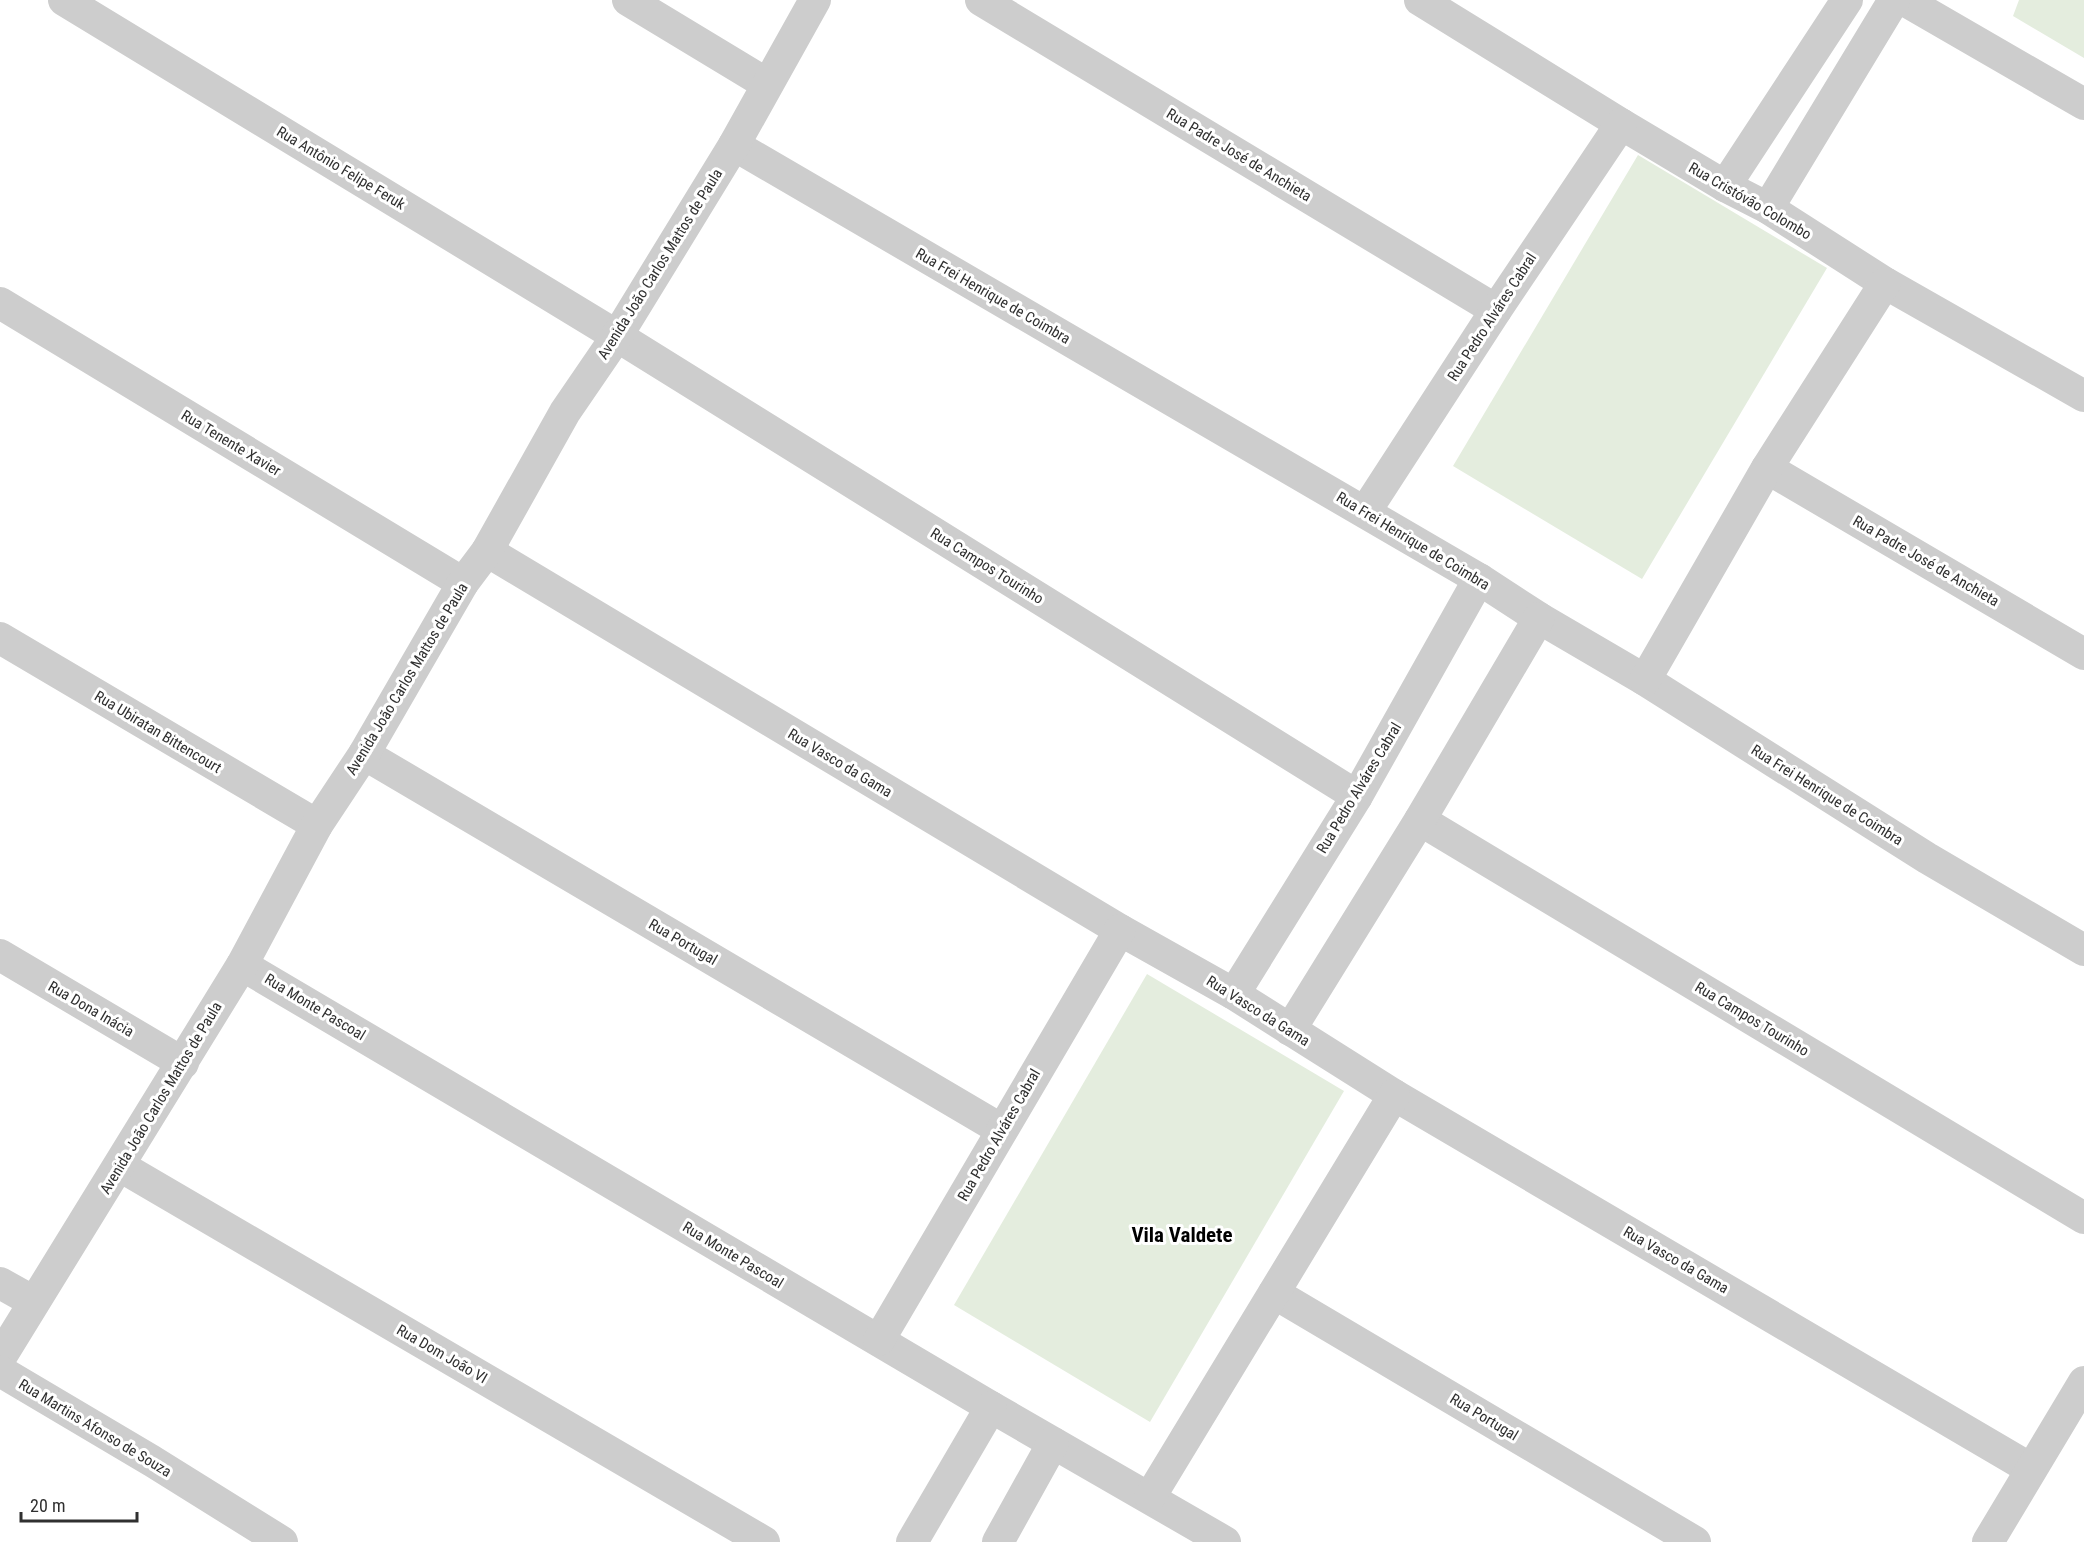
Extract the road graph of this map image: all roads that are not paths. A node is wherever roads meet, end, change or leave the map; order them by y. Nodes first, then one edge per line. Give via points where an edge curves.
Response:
1 (64, 0) edge
2 (628, 0) edge
3 (815, 0) edge
4 (981, 0) edge
5 (1420, 0) edge
6 (1847, 0) edge
7 (1893, 0) edge
8 (1904, 0) edge
9 (767, 84) junction
10 (2084, 104) edge
11 (1621, 124) junction
12 (734, 145) junction
13 (1725, 186) junction
14 (1768, 208) junction
15 (1885, 283) junction
16 (0, 303) edge
17 (1496, 310) junction
18 (617, 336) junction
19 (2084, 396) edge
20 (1767, 468) junction
21 (1365, 512) junction
22 (487, 551) junction
23 (1479, 579) junction
24 (463, 584) junction
25 (1539, 618) junction
26 (0, 638) edge
27 (2084, 654) edge
28 (1645, 680) junction
29 (363, 754) junction
30 (1357, 796) junction
31 (1420, 820) junction
32 (317, 825) junction
33 (1120, 930) junction
34 (2084, 950) edge
35 (0, 955) edge
36 (242, 965) junction
37 (1234, 994) junction
38 (1290, 1030) junction
39 (183, 1063) junction
40 (1394, 1095) junction
41 (1002, 1130) junction
42 (120, 1166) junction
43 (2084, 1218) edge
44 (0, 1283) edge
45 (1274, 1293) junction
46 (34, 1302) junction
47 (879, 1340) junction
48 (0, 1358) edge
49 (0, 1371) edge
50 (2084, 1382) edge
51 (991, 1407) junction
52 (1053, 1443) junction
53 (2031, 1468) junction
54 (1150, 1497) junction
55 (282, 1542) edge
56 (764, 1542) edge
57 (912, 1542) edge
58 (998, 1542) edge
59 (1226, 1542) edge
60 (1695, 1542) edge
61 (1988, 1542) edge

1 - 18 street, Rua Antônio Felipe Feruk
2 - 9 street
3 - 9 street, Avenida João Carlos Mattos de Paula
4 - 17 street, Rua Padre José de Anchieta
5 - 11 street, Rua Cristóvão Colombo
6 - 13 street
7 - 14 street
8 - 10 street
9 - 12 street, Avenida João Carlos Mattos de Paula
11 - 13 street, Rua Cristóvão Colombo
11 - 17 street, Rua Pedro Alváres Cabral
12 - 18 street, Avenida João Carlos Mattos de Paula
12 - 21 street, Rua Frei Henrique de Coimbra
13 - 14 street, Rua Cristóvão Colombo
14 - 15 street, Rua Cristóvão Colombo
15 - 19 street, Rua Cristóvão Colombo
15 - 20 street
16 - 24 street, Rua Tenente Xavier
17 - 21 street, Rua Pedro Alváres Cabral
18 - 22 street, Avenida João Carlos Mattos de Paula via 565,412
18 - 30 street, Rua Campos Tourinho
20 - 27 street, Rua Padre José de Anchieta
20 - 28 street
21 - 23 street, Rua Frei Henrique de Coimbra
22 - 24 street, Avenida João Carlos Mattos de Paula
22 - 33 street, Rua Vasco da Gama
23 - 25 street, Rua Frei Henrique de Coimbra
23 - 30 street, Rua Pedro Alváres Cabral
24 - 29 street, Avenida João Carlos Mattos de Paula
25 - 28 street, Rua Frei Henrique de Coimbra
25 - 31 street
26 - 32 street, Rua Ubiratan Bittencourt
28 - 34 street, Rua Frei Henrique de Coimbra via 1928,858
29 - 32 street, Avenida João Carlos Mattos de Paula
29 - 41 street, Rua Portugal
30 - 37 street, Rua Pedro Alváres Cabral
31 - 38 street
31 - 43 street, Rua Campos Tourinho
32 - 36 street, Avenida João Carlos Mattos de Paula
33 - 37 street, Rua Vasco da Gama
33 - 41 street, Rua Pedro Alváres Cabral
35 - 39 street, Rua Dona Inácia
36 - 39 street, Avenida João Carlos Mattos de Paula
36 - 47 street, Rua Monte Pascoal
37 - 38 street, Rua Vasco da Gama
38 - 40 street, Rua Vasco da Gama
39 - 42 street, Avenida João Carlos Mattos de Paula
40 - 45 street
40 - 53 street, Rua Vasco da Gama
41 - 47 street, Rua Pedro Alváres Cabral
42 - 46 street, Avenida João Carlos Mattos de Paula
42 - 56 street, Rua Dom João VI
44 - 46 street
45 - 54 street
45 - 60 street, Rua Portugal
46 - 48 street, Avenida João Carlos Mattos de Paula
47 - 51 street, Rua Monte Pascoal
49 - 55 street, Rua Martins Afonso de Souza
50 - 53 street
51 - 52 street, Rua Monte Pascoal
51 - 57 street
52 - 54 street, Rua Monte Pascoal
52 - 58 street
53 - 61 street
54 - 59 street, Rua Monte Pascoal

